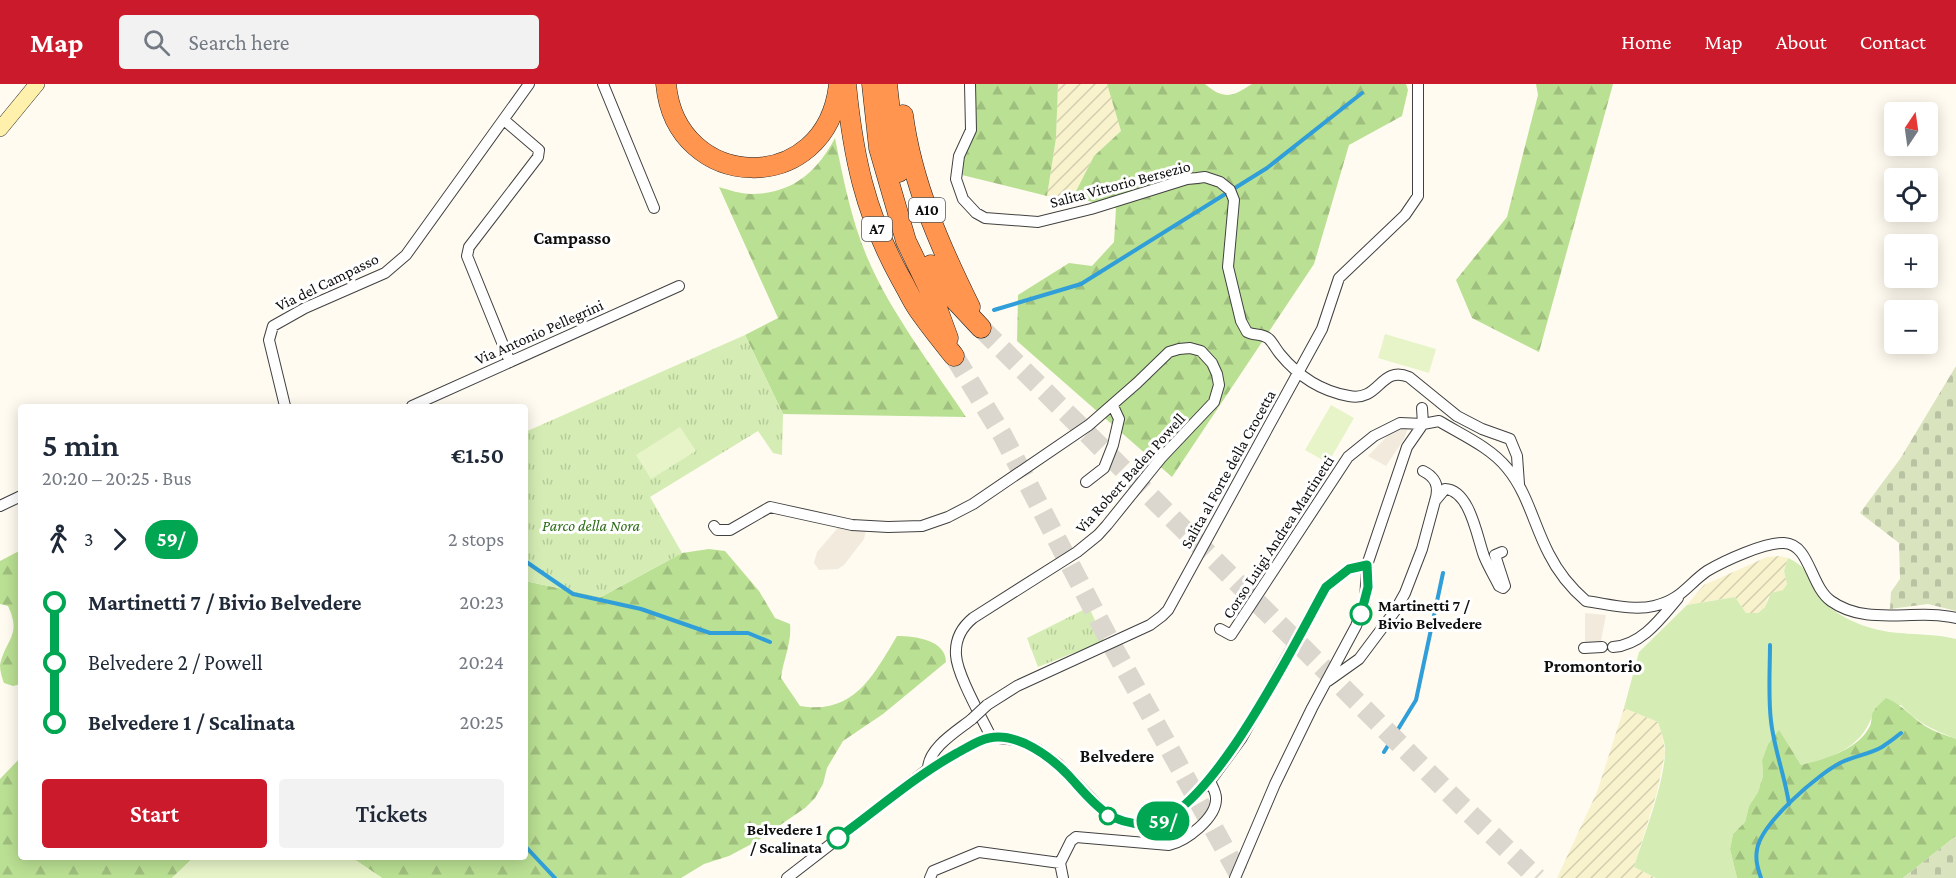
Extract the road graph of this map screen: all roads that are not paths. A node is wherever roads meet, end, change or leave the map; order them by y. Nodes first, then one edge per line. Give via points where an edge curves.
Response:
1 (37, 84) edge
2 (529, 84) edge
3 (603, 84) edge
4 (666, 84) edge
5 (839, 84) edge
6 (846, 84) edge
7 (872, 84) edge
8 (887, 84) edge
9 (899, 84) edge
10 (970, 84) edge
11 (1418, 84) edge
12 (504, 120) junction
13 (0, 129) edge
14 (654, 208) dead end
15 (679, 286) dead end
16 (981, 328) joint
17 (510, 362) junction
18 (1297, 374) junction
19 (285, 404) edge
20 (416, 404) edge
21 (1113, 406) junction
22 (1422, 408) dead end
23 (1424, 424) junction
24 (1423, 471) dead end
25 (1086, 482) dead end
26 (1520, 484) junction
27 (18, 497) edge
28 (1435, 501) junction
29 (0, 506) edge
30 (714, 526) dead end
31 (1502, 552) dead end
32 (1367, 565) junction
33 (1679, 597) junction
34 (1956, 618) edge
35 (1220, 629) dead end
36 (1584, 648) dead end
37 (1325, 683) junction
38 (991, 737) junction
39 (928, 769) junction
40 (1209, 781) junction
41 (1060, 862) junction
42 (788, 878) edge
43 (930, 878) edge
44 (1063, 878) edge
45 (1235, 878) edge

1 - 13 main road
2 - 12 street, Via del Campasso
3 - 14 street
4 - 5 highway via 671,109 682,130 698,147 717,160 751,168 786,162 806,150 829,123
6 - 7 highway, A7 via 860,177 872,218 917,308 954,356 933,297 906,241 879,148
8 - 16 highway, A7 via 894,147 916,235 940,284
9 - 16 highway, A10 via 906,141 925,205
10 - 18 street, Salita Vittorio Bersezio via 972,130 959,156 956,179 963,199 985,218 1038,222 1187,179 1205,177 1225,186 1234,200 1228,267 1242,325 1251,334 1267,337
11 - 18 street, Salita al Forte della Crocetta via 1418,196 1405,215 1340,278 1322,329
12 - 17 street via 539,150 538,157 469,247 467,256
12 - 19 street, Via del Campasso via 399,261 385,273 304,308 273,326 269,340
15 - 17 street, Via Antonio Pellegrini
17 - 20 street, Via Antonio Pellegrini
18 - 26 street, Salita Vittorio Bersezio via 1333,392 1360,397 1371,394 1392,374 1410,377 1457,416 1506,436 1513,444
18 - 39 street, Salita al Forte della Crocetta, bridge via 1162,616 1017,686 987,705 934,752
21 - 25 street, Via Robert Baden Powell via 1119,418 1113,445 1104,468
21 - 30 street, Via Robert Baden Powell via 973,504 922,526 852,525 770,507 730,530 717,531
21 - 38 street, Via Robert Baden Powell via 1173,350 1201,351 1217,374 1218,391 1212,406 1161,458 1098,535 973,618 963,630 956,647 957,663
22 - 23 street
23 - 26 street, Corso Luigi Andrea Martinetti via 1439,421 1490,452
23 - 32 street via 1407,447
23 - 35 street, Corso Luigi Andrea Martinetti via 1400,423 1374,436 1348,457 1232,635
24 - 28 street via 1436,484
26 - 33 street, Corso Luigi Andrea Martinetti via 1548,554 1586,601 1641,607
27 - 29 street
28 - 31 street via 1445,489 1459,494 1491,570 1503,588 1495,555
28 - 37 street via 1422,549 1395,611 1359,659
32 - 37 street via 1365,602
32 - 40 street via 1349,569 1326,587 1240,739
33 - 34 street via 1708,571 1757,548 1785,543 1801,552 1822,593 1838,605 1871,615 1936,614
33 - 36 street via 1639,639 1620,646
37 - 45 street via 1275,784
38 - 39 street
38 - 40 street via 1016,740 1037,749 1058,764 1108,816 1124,822 1148,825 1171,817
39 - 42 street
40 - 41 street via 1216,798 1211,815 1179,843 1076,837
41 - 43 street via 979,852 933,872
41 - 44 street

